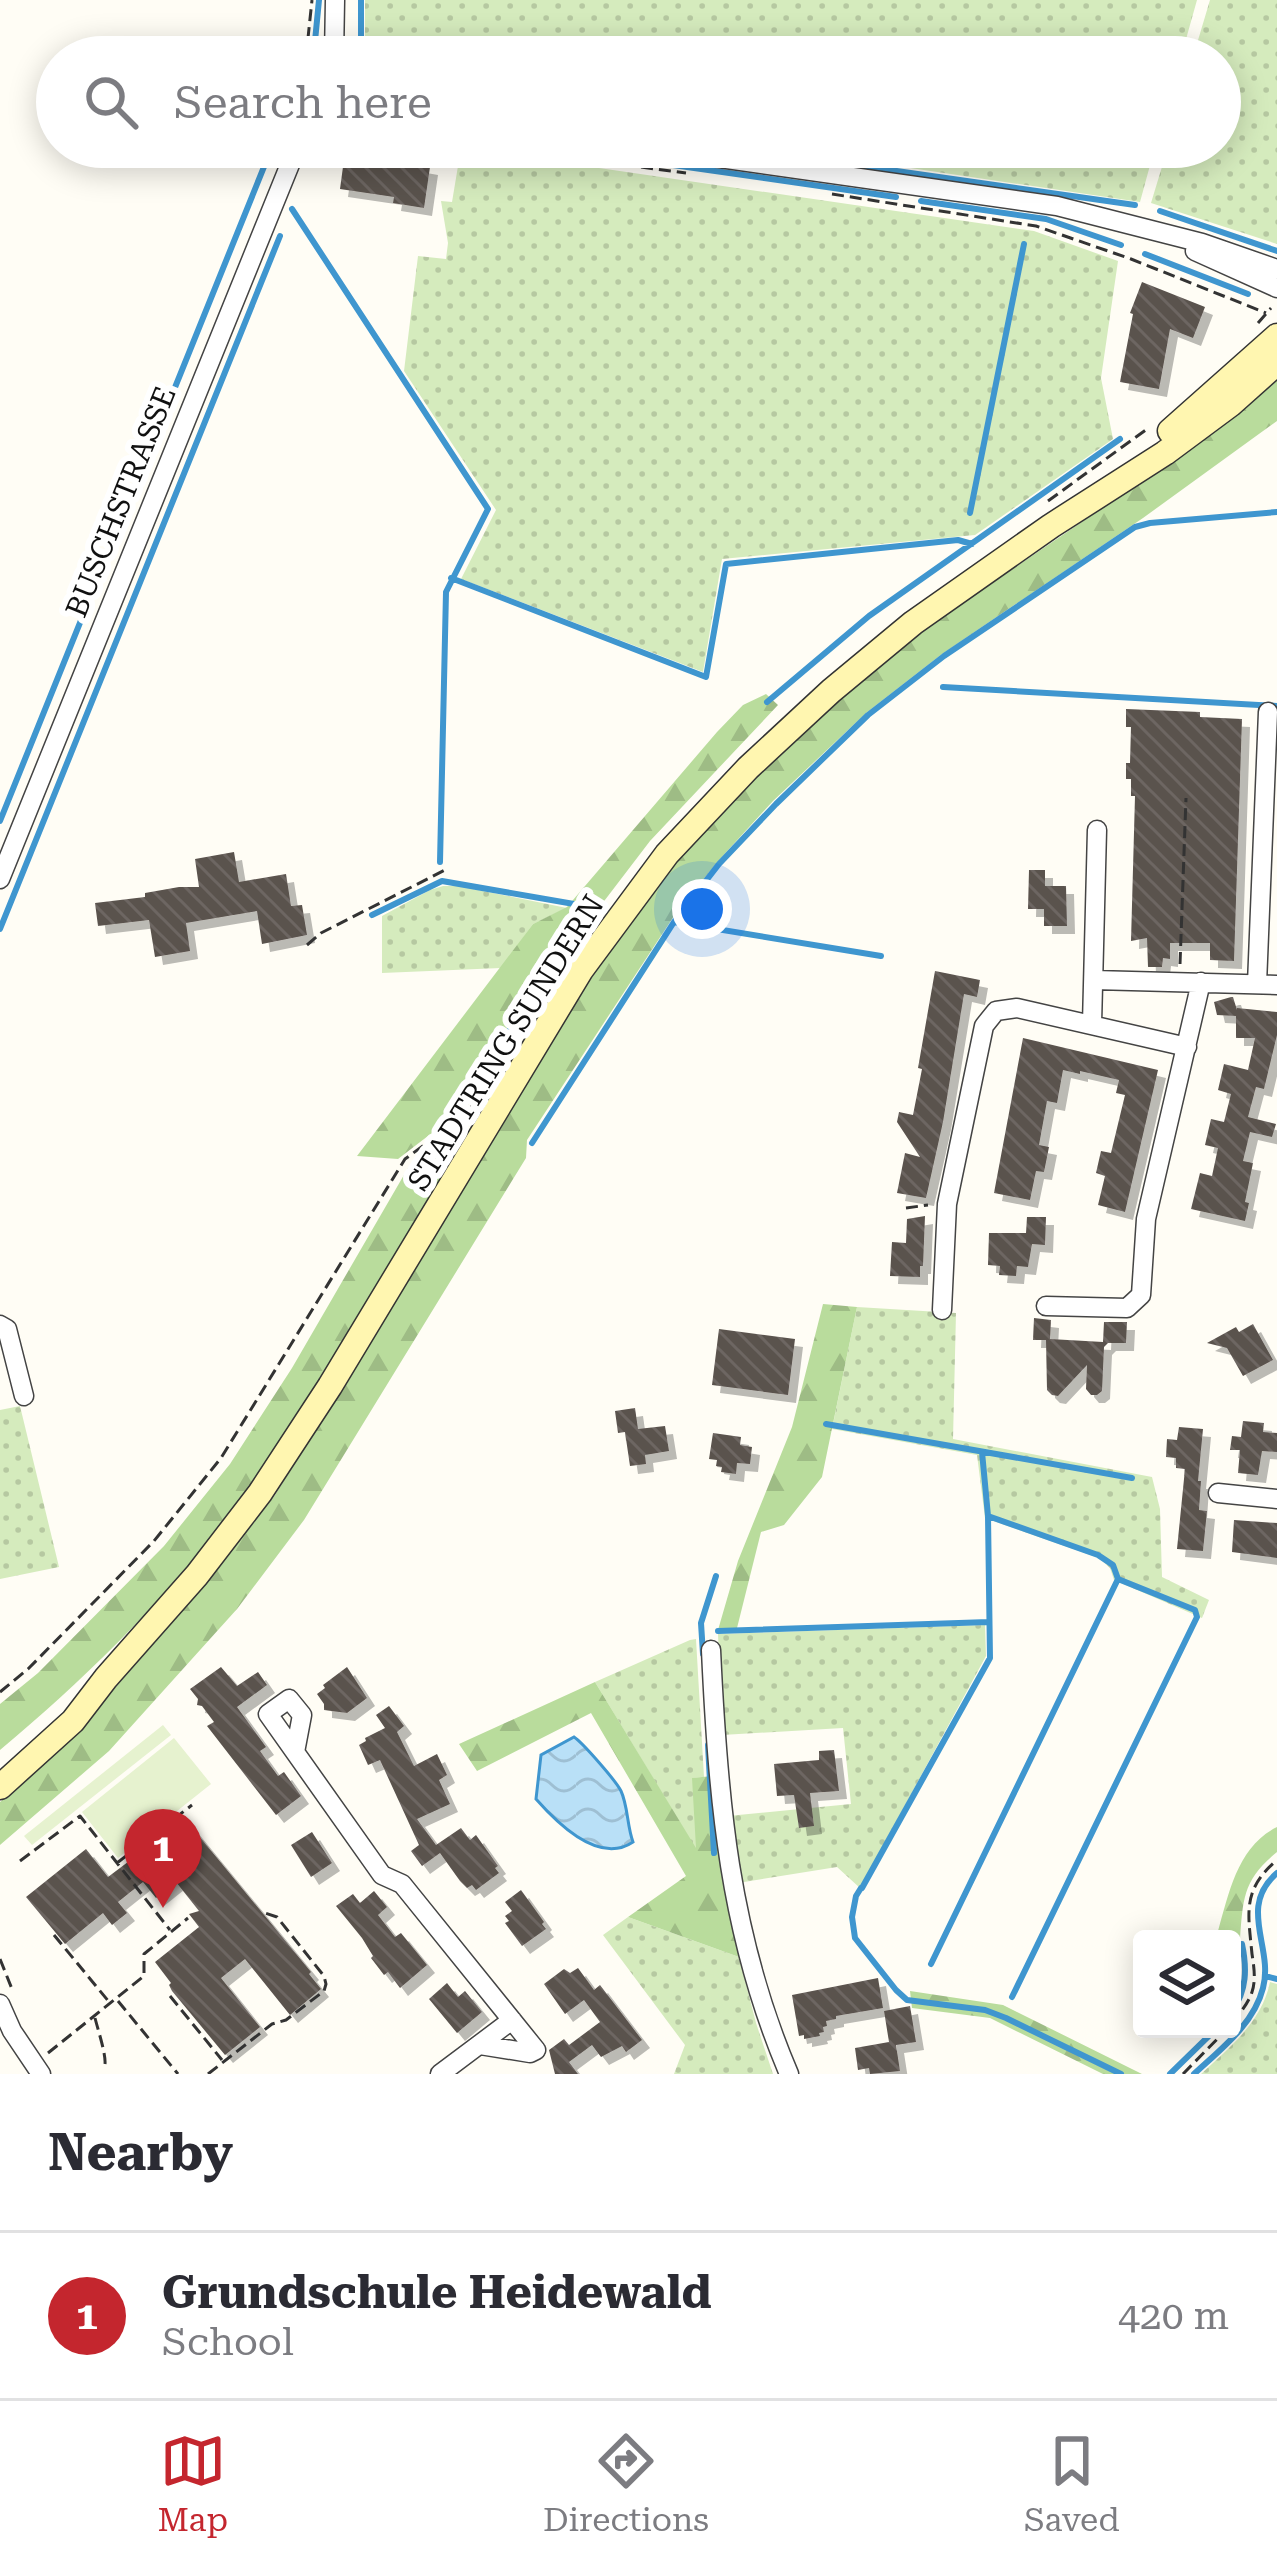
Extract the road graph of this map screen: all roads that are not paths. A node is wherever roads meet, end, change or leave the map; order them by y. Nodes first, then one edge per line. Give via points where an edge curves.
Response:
1 (335, 0) edge
2 (334, 36) edge
3 (288, 168) edge
4 (720, 168) edge
5 (1153, 231) junction
6 (1277, 269) edge
7 (1276, 296) edge
8 (1277, 336) edge
9 (1277, 363) edge
10 (1051, 526) junction
11 (1268, 712) dead end
12 (1097, 830) dead end
13 (0, 879) edge
14 (1094, 980) junction
15 (1201, 982) junction
16 (1267, 985) edge
17 (1092, 1024) junction
18 (1187, 1047) junction
19 (1046, 1306) dead end
20 (942, 1310) dead end
21 (0, 1325) edge
22 (24, 1396) dead end
23 (1218, 1493) dead end
24 (1277, 1499) edge
25 (711, 1650) dead end
26 (106, 1678) junction
27 (295, 1752) dead end
28 (0, 1767) edge
29 (0, 1787) edge
30 (0, 2004) edge
31 (512, 2020) junction
32 (480, 2044) junction
33 (43, 2064) edge
34 (440, 2074) edge
35 (789, 2074) edge

1 - 2 street
3 - 13 street, BUSCHSTRASSE
4 - 5 street via 1057,206
5 - 6 street
5 - 7 street
8 - 10 main road, STADTRING SUNDERN
9 - 10 main road, STADTRING SUNDERN via 1165,453
10 - 26 main road, STADTRING SUNDERN via 831,692 667,854 581,970 260,1493
11 - 16 street
12 - 14 street
14 - 15 street
14 - 17 street
15 - 16 street
15 - 18 street
17 - 18 street
17 - 20 street via 1017,1008 996,1011 984,1026 946,1204
18 - 19 street via 1146,1219 1141,1294 1127,1308
21 - 22 street
23 - 24 street
25 - 35 street via 727,1857 766,2021
26 - 28 main road, STADTRING SUNDERN
26 - 29 main road, STADTRING SUNDERN via 74,1721
27 - 31 street via 382,1876 402,1884
30 - 33 street
31 - 32 street
31 - 32 street via 536,2050
32 - 34 street

